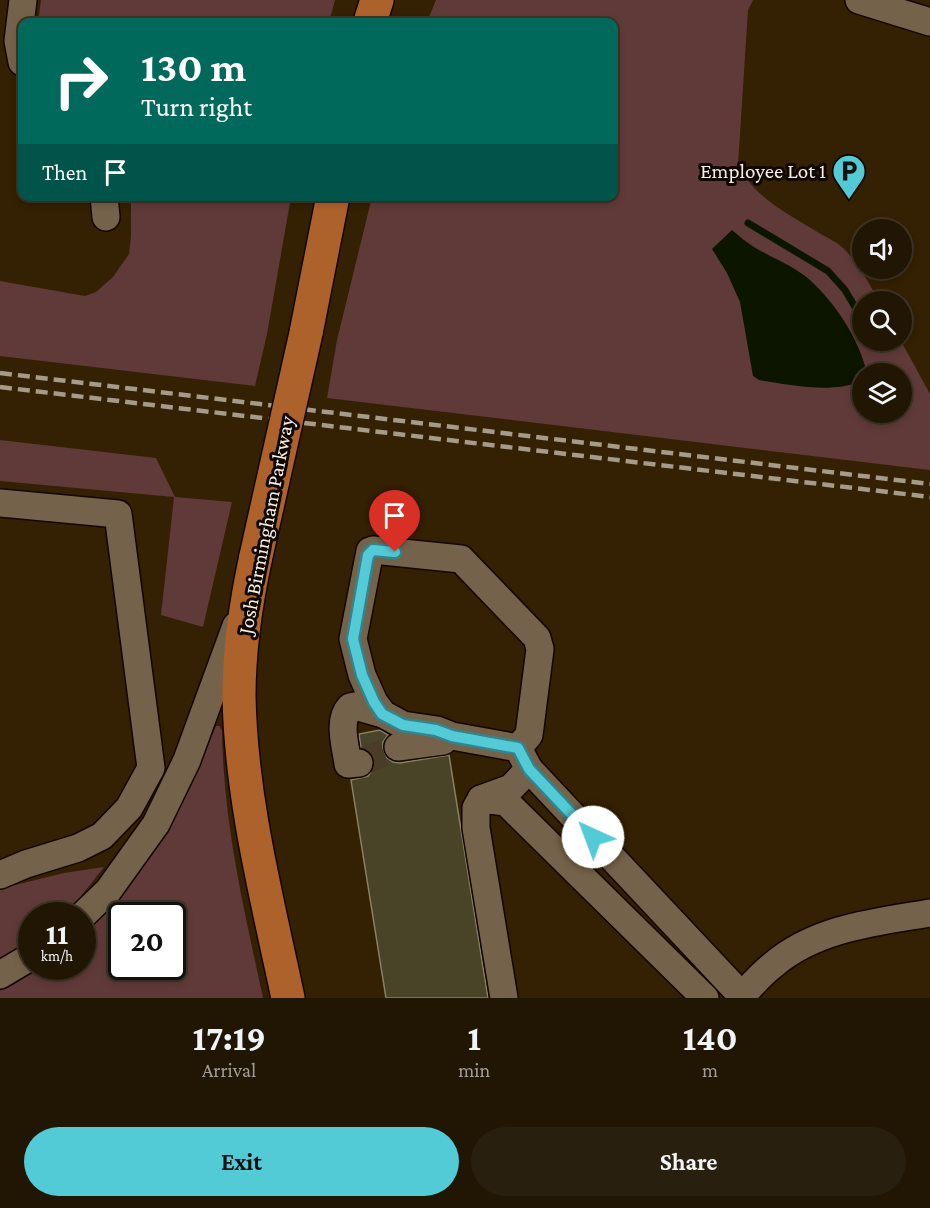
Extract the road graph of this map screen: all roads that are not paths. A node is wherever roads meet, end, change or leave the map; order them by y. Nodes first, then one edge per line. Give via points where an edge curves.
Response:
1 (23, 0) edge
2 (377, 0) edge
3 (859, 0) edge
4 (21, 18) edge
5 (371, 18) edge
6 (930, 22) edge
7 (332, 201) edge
8 (0, 503) edge
9 (249, 589) junction
10 (382, 714) junction
11 (452, 736) junction
12 (398, 747) tunnel mouth
13 (359, 763) dead end
14 (509, 781) junction
15 (0, 875) edge
16 (96, 903) edge
17 (930, 913) edge
18 (18, 964) edge
19 (0, 975) edge
20 (741, 997) edge
21 (288, 998) edge
22 (504, 998) edge
23 (705, 998) edge

1 - 4 lane
2 - 5 main road
3 - 6 lane
7 - 9 main road, Josh Birmingham Parkway, bridge
8 - 15 lane via 118,514 150,768 129,808 102,836
9 - 16 lane via 194,744 166,806
9 - 21 main road, Josh Birmingham Parkway via 242,632 240,687 244,760 250,821
10 - 11 lane via 403,725
10 - 13 lane via 355,706 344,714 348,764
10 - 14 lane via 362,675 353,639 368,555 373,550 461,559 540,643 530,735
11 - 12 lane
11 - 14 lane
14 - 20 lane
14 - 22 lane via 476,808
14 - 23 lane
17 - 20 lane via 840,930 802,945 773,964
18 - 19 lane

